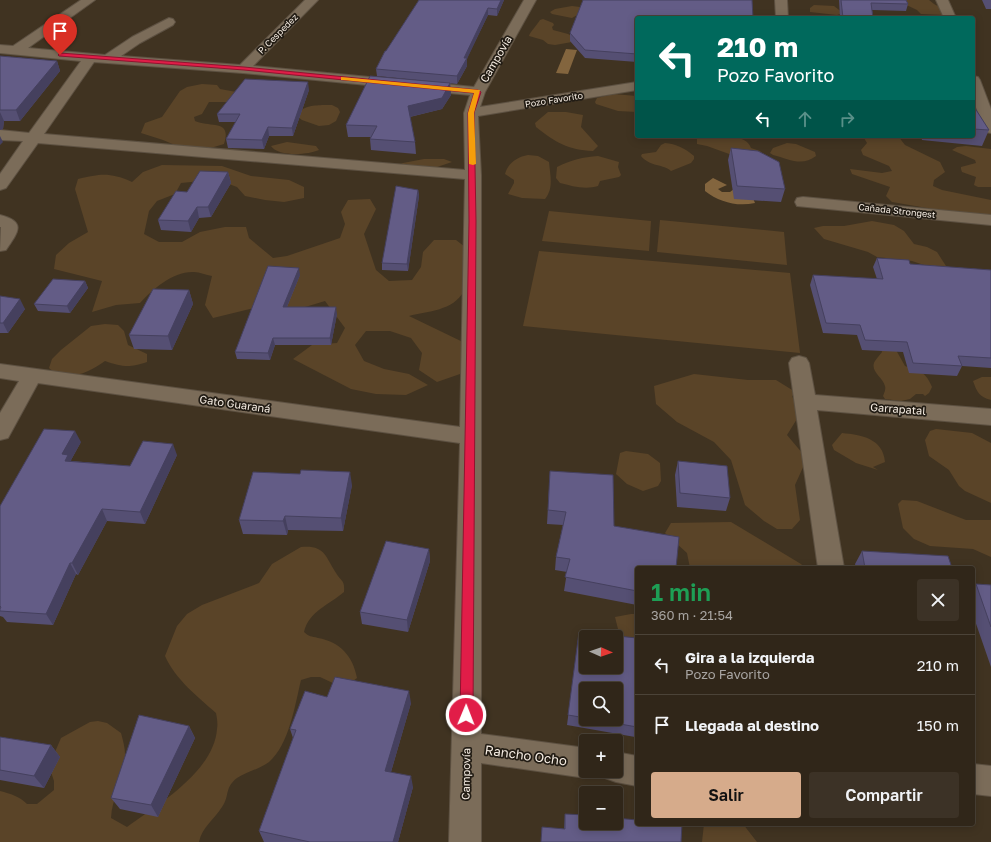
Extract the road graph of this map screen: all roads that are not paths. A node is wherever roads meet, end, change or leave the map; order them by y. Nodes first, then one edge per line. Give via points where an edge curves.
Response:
1 (89, 0) edge
2 (312, 0) edge
3 (530, 0) edge
4 (781, 0) edge
5 (942, 0) edge
6 (782, 16) edge
7 (949, 16) edge
8 (169, 22) dead end
9 (0, 49) edge
10 (16, 50) junction
11 (90, 58) junction
12 (108, 59) junction
13 (244, 69) junction
14 (975, 85) edge
15 (635, 86) edge
16 (474, 102) junction
17 (991, 129) edge
18 (0, 135) edge
19 (34, 138) junction
20 (473, 175) junction
21 (0, 185) edge
22 (803, 202) dead end
23 (0, 220) edge
24 (991, 220) edge
25 (0, 246) edge
26 (799, 363) dead end
27 (0, 371) edge
28 (32, 376) junction
29 (805, 402) junction
30 (991, 417) edge
31 (0, 432) edge
32 (471, 437) junction
33 (830, 566) edge
34 (466, 746) junction
35 (579, 762) edge
36 (623, 769) edge
37 (635, 770) edge
38 (975, 779) edge
39 (991, 781) edge
40 (465, 842) edge

1 - 10 street
2 - 13 street, P. Cespedez
3 - 16 street, Campovía
4 - 6 street
5 - 7 street
8 - 12 street
9 - 10 street, Pozo Favorito
10 - 11 street, Pozo Favorito
11 - 12 street, Pozo Favorito
11 - 19 street
12 - 13 street, Pozo Favorito
13 - 16 street, Pozo Favorito
14 - 17 street
15 - 16 street, Pozo Favorito
16 - 20 street, Campovía
18 - 19 street
19 - 20 street
19 - 21 street
20 - 32 street, Campovía
22 - 24 street, Cañada Strongest
23 - 25 street via 10,225 10,231
26 - 29 street
27 - 28 street, Gato Guaraná
28 - 31 street
28 - 32 street, Gato Guaraná
29 - 30 street, Garrapatal
29 - 33 street
32 - 34 street, Campovía
34 - 35 street, Rancho Ocho
34 - 40 street, Campovía
36 - 37 street
38 - 39 street

